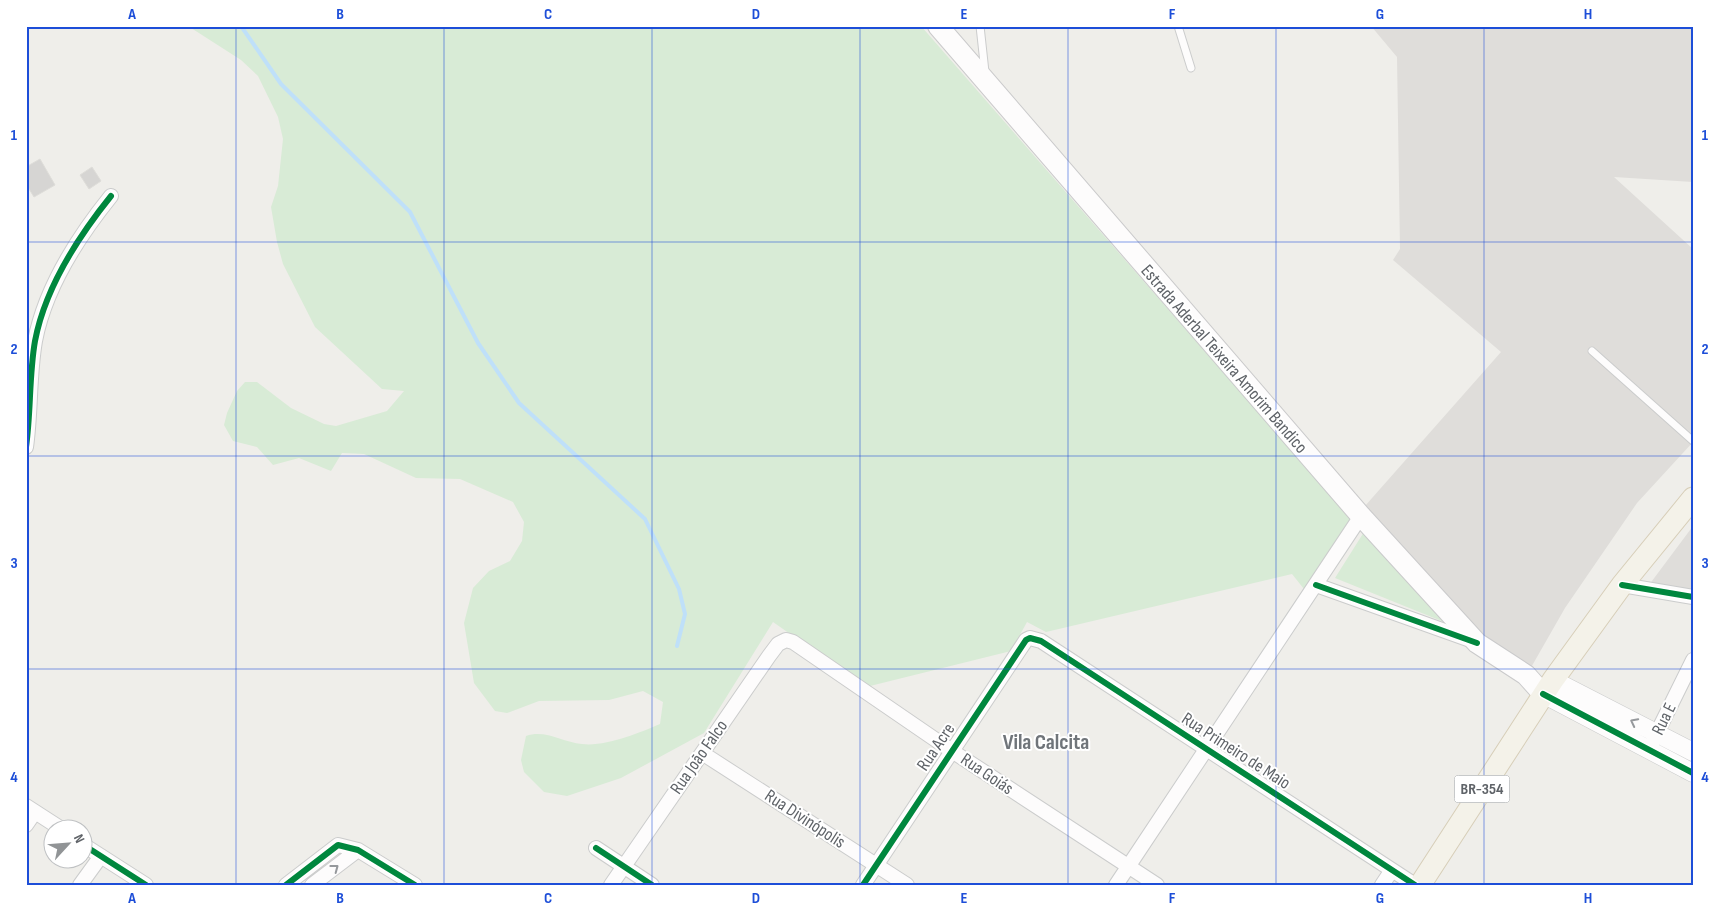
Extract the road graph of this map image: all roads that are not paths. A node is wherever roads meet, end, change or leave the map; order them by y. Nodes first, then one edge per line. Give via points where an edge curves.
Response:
1 (938, 26) edge
2 (980, 26) edge
3 (1178, 26) edge
4 (1191, 68) dead end
5 (986, 83) junction
6 (111, 196) dead end
7 (1592, 351) dead end
8 (1693, 441) edge
9 (26, 447) edge
10 (1693, 498) edge
11 (1361, 516) junction
12 (1316, 585) junction
13 (1622, 585) junction
14 (1693, 597) edge
15 (1042, 641) joint
16 (793, 642) joint
17 (1477, 643) junction
18 (1693, 660) edge
19 (1548, 687) junction
20 (1656, 733) junction
21 (952, 750) junction
22 (1206, 750) junction
23 (1648, 750) junction
24 (1693, 752) edge
25 (702, 753) junction
26 (1693, 773) edge
27 (31, 809) edge
28 (45, 818) edge
29 (26, 825) edge
30 (596, 848) dead end
31 (92, 850) edge
32 (358, 850) junction
33 (101, 856) junction
34 (876, 865) junction
35 (624, 866) junction
36 (1128, 866) junction
37 (1392, 870) junction
38 (80, 885) edge
39 (146, 885) edge
40 (286, 885) edge
41 (312, 885) edge
42 (415, 885) edge
43 (611, 885) edge
44 (652, 885) edge
45 (862, 885) edge
46 (907, 885) edge
47 (1116, 885) edge
48 (1157, 885) edge
49 (1382, 885) edge
50 (1415, 885) edge
51 (1420, 885) edge

1 - 5 main road, Estrada Aderbal Teixeira Amorim Bandico
2 - 5 lane
3 - 4 lane
5 - 11 main road, Estrada Aderbal Teixeira Amorim Bandico
6 - 9 street via 73,250 40,321 35,342
7 - 8 lane
10 - 13 main road, BR-354
11 - 12 street
11 - 17 main road, Estrada Aderbal Teixeira Amorim Bandico
12 - 17 street
12 - 22 street
13 - 14 street
13 - 19 main road, BR-354
15 - 21 street, Rua Acre via 1026,640
15 - 22 street, Rua Primeiro de Maio
16 - 21 street, Rua Goiás
16 - 25 street, Rua João Falco via 786,640 778,644
17 - 19 main road, Estrada Aderbal Teixeira Amorim Bandico
18 - 20 street, Rua E
20 -> 19 street
19 - 23 street
19 - 51 main road, BR-354
20 - 23 street, Rua E
20 - 24 street
21 - 34 street, Rua Acre
21 - 36 street, Rua Goiás
22 - 36 street
22 - 37 street, Rua Primeiro de Maio
23 - 26 street
25 - 34 street, Rua Divinópolis
25 - 35 street, Rua João Falco
27 - 28 street
27 - 29 street
30 - 35 street
31 - 33 street
32 - 40 street via 338,845
41 -> 32 street
32 - 42 street
33 - 38 street
33 - 39 street
34 - 45 street, Rua Acre
34 - 46 street, Rua Divinópolis
35 - 43 street, Rua João Falco
35 - 44 street
36 - 47 street
36 - 48 street, Rua Goiás
37 - 49 street
37 - 50 street, Rua Primeiro de Maio

